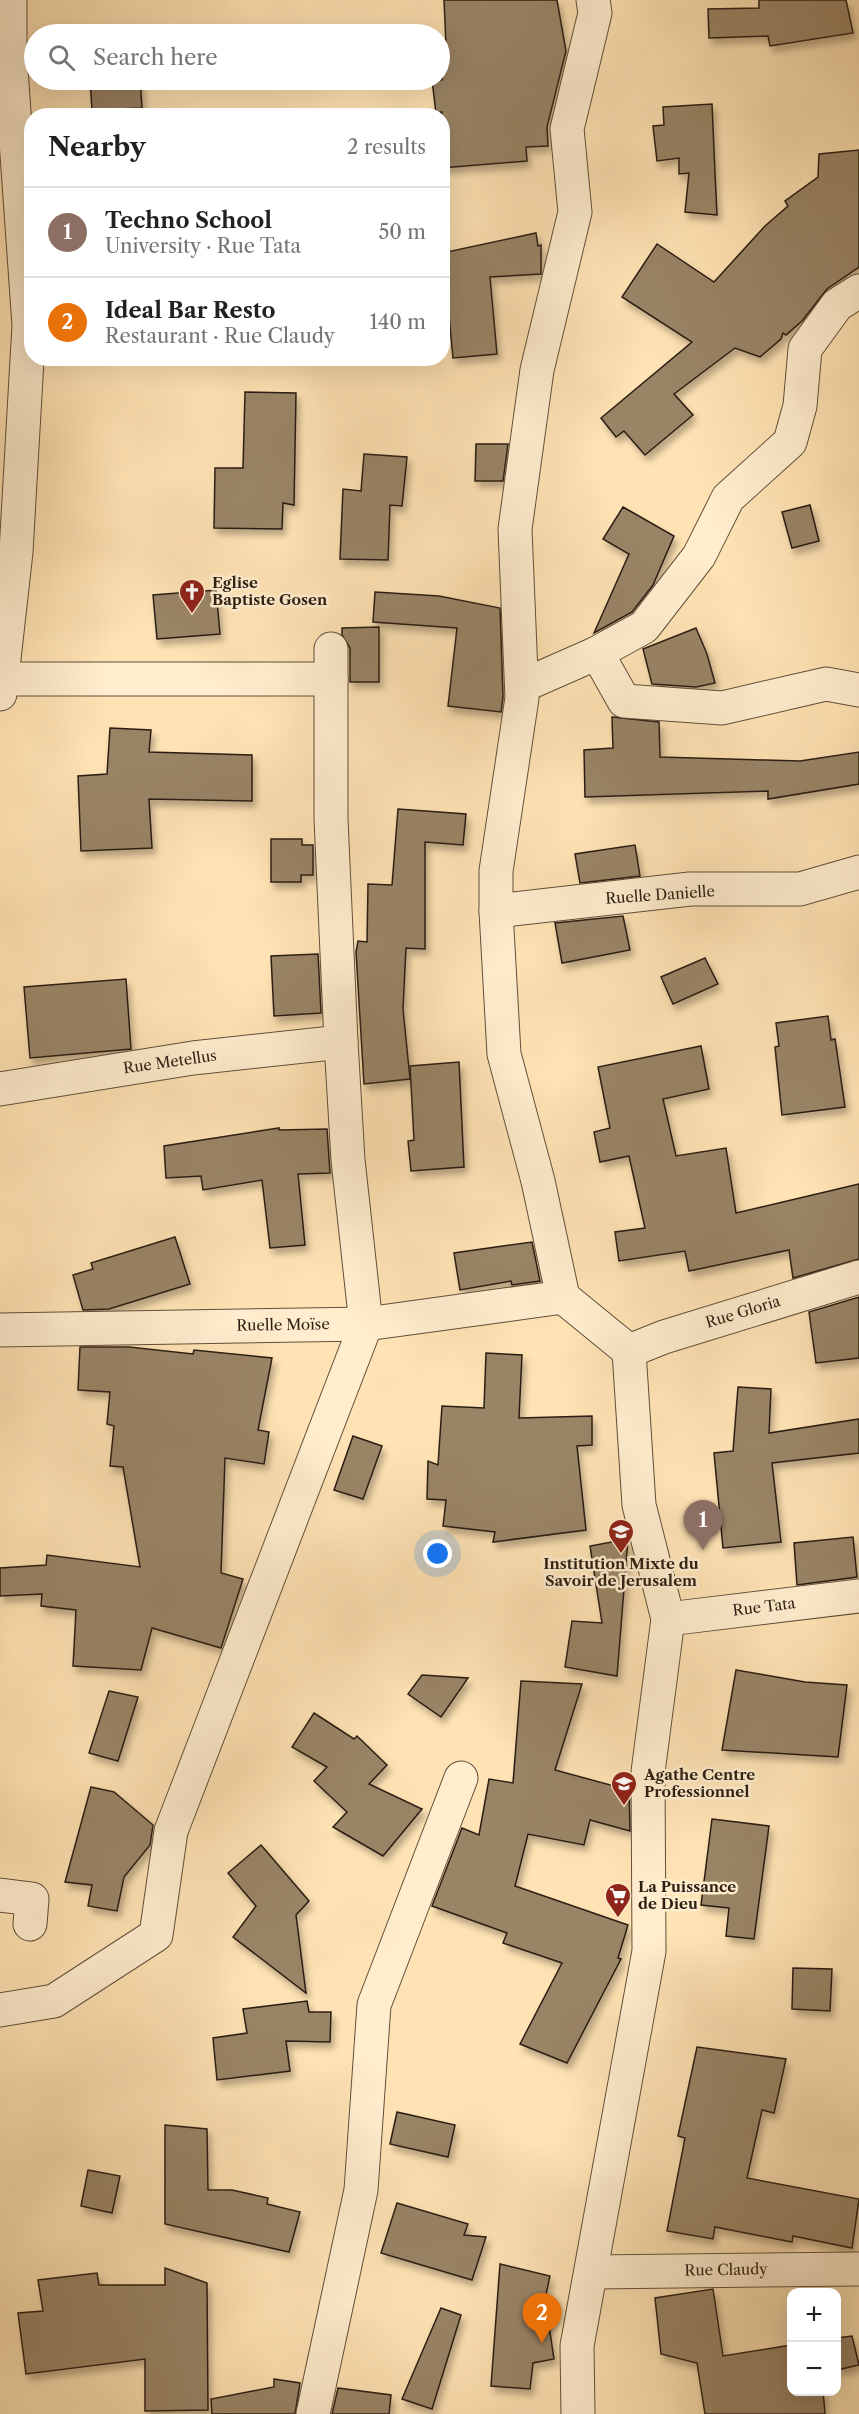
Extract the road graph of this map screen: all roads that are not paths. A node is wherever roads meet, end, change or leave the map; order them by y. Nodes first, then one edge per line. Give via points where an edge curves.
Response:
1 (10, 0) edge
2 (593, 0) edge
3 (15, 55) edge
4 (24, 229) edge
5 (859, 291) edge
6 (27, 366) edge
7 (597, 653) junction
8 (1, 686) edge
9 (522, 686) junction
10 (859, 690) edge
11 (859, 872) edge
12 (496, 911) junction
13 (341, 1042) junction
14 (0, 1089) edge
15 (859, 1277) edge
16 (563, 1297) junction
17 (366, 1324) junction
18 (0, 1330) edge
19 (629, 1351) junction
20 (859, 1596) edge
21 (668, 1619) junction
22 (461, 1778) dead end
23 (0, 1895) edge
24 (30, 1923) dead end
25 (0, 2010) edge
26 (859, 2269) edge
27 (593, 2272) junction
28 (314, 2414) edge
29 (578, 2414) edge

1 - 3 street
2 - 9 street via 595,13 567,129 575,212 537,370 514,529
3 - 4 street
5 - 7 street via 837,305 805,349 800,406 790,442 728,498 699,556 644,627
6 - 8 street via 16,552
7 - 9 street
7 - 10 street via 624,701 722,708 826,684
8 - 13 street via 331,664 331,819
9 - 12 street via 496,871
11 - 12 street, Ruelle Danielle via 800,888 690,890
12 - 16 street via 504,1054 538,1180
13 - 14 street, Rue Metellus via 193,1058
13 - 17 street via 348,1160
15 - 19 street, Rue Gloria
16 - 17 street, Ruelle Moïse
16 - 19 street
17 - 18 street, Ruelle Moïse
17 - 25 street via 171,1831 156,1935 54,2001
19 - 21 street via 639,1505
20 - 21 street, Rue Tata
21 - 27 street via 648,1772 649,1951
22 - 28 street via 374,2004 361,2190
23 - 24 street via 32,1899
26 - 27 street, Rue Claudy
27 - 29 street via 578,2346

